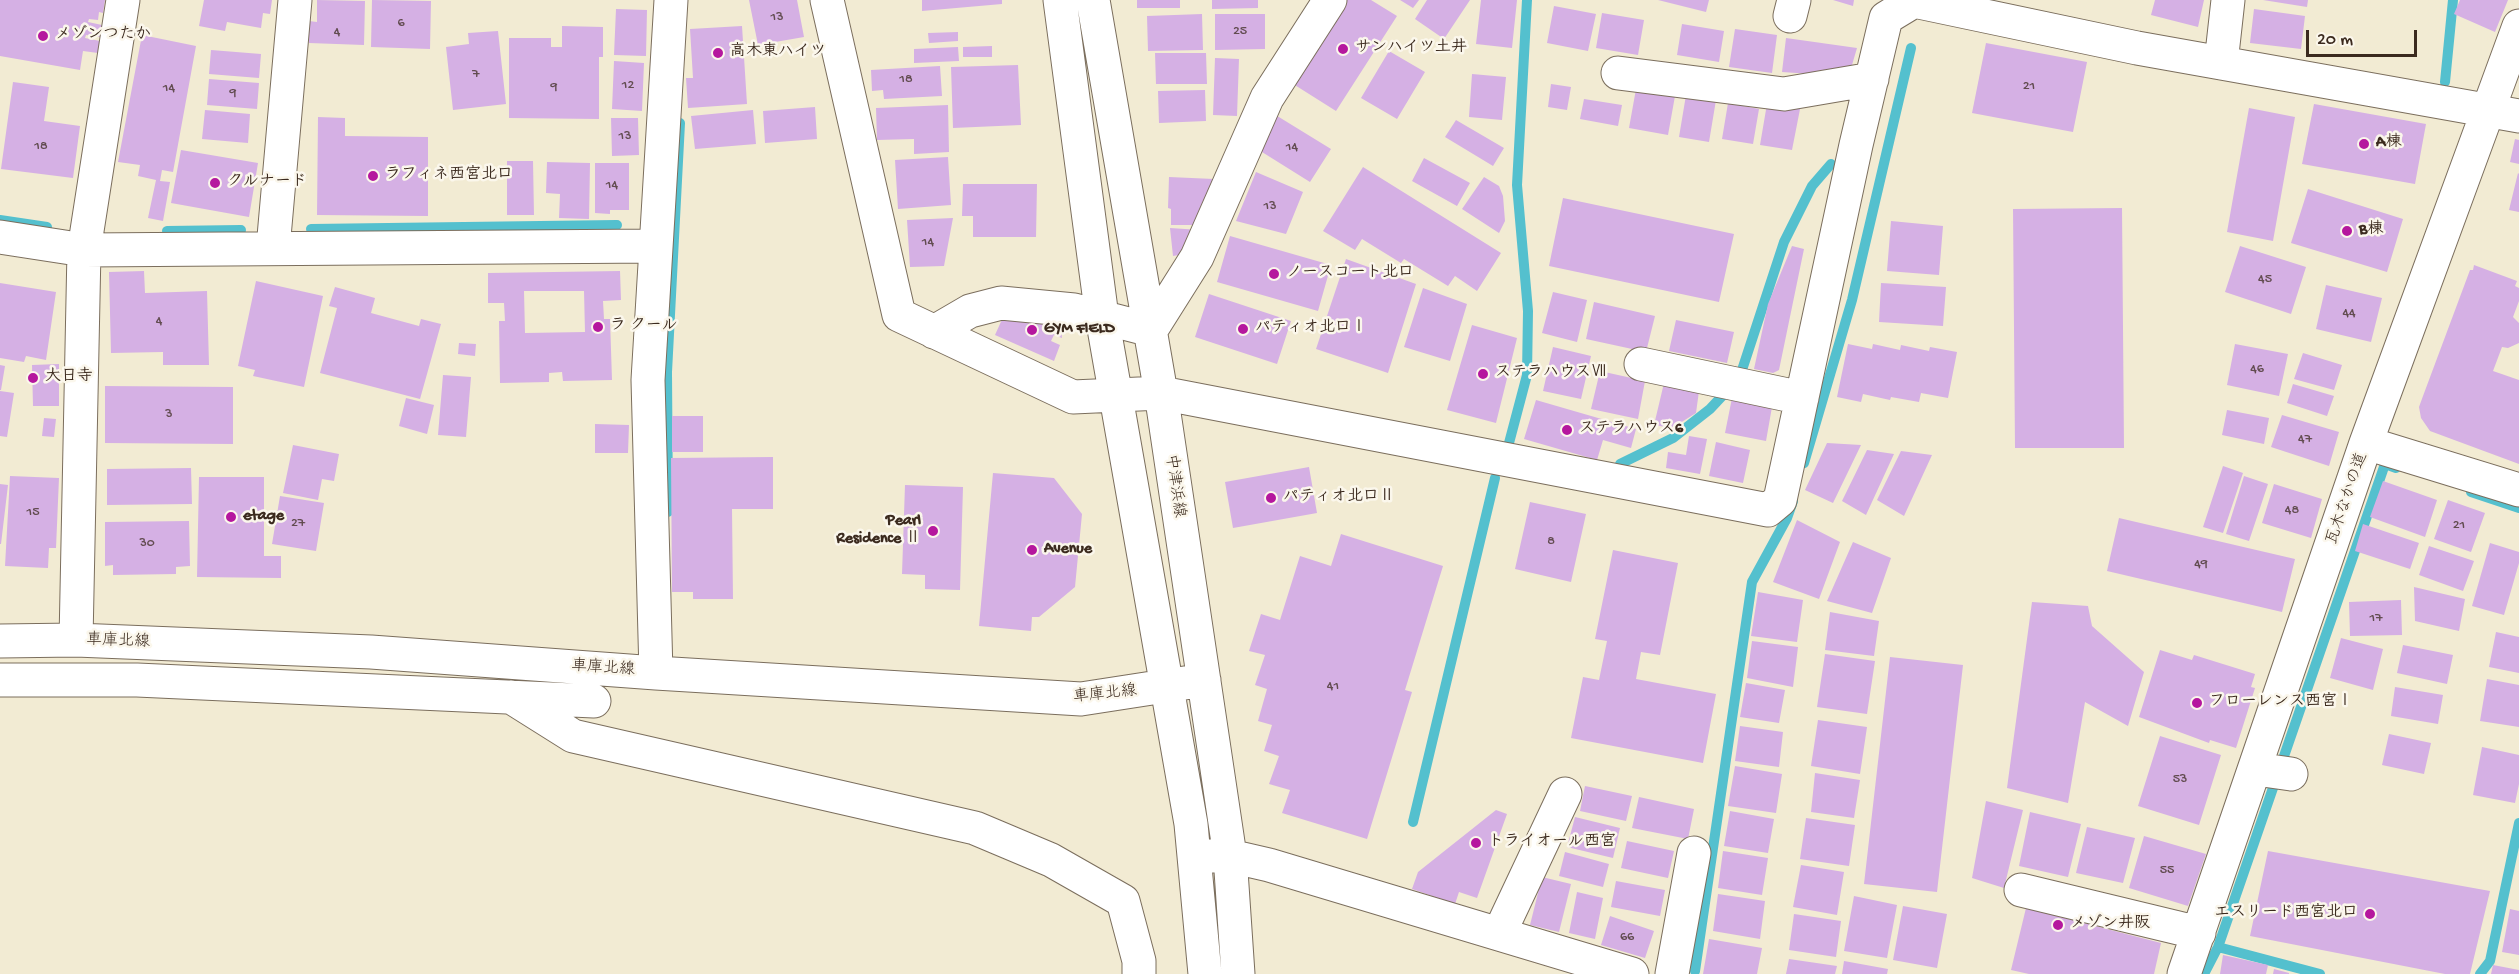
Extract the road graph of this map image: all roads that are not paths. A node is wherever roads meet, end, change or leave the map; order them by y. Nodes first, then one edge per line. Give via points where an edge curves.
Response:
1 (123, 0) edge
2 (295, 0) edge
3 (671, 0) edge
4 (827, 0) edge
5 (1060, 0) edge
6 (1093, 0) edge
7 (1330, 0) edge
8 (2228, 0) edge
9 (1914, 1) edge
10 (2519, 26) edge
11 (2221, 63) junction
12 (1618, 73) dead end
13 (1872, 79) junction
14 (2504, 113) edge
15 (0, 237) edge
16 (656, 246) junction
17 (273, 248) junction
18 (84, 250) junction
19 (1102, 317) junction
20 (1151, 330) junction
21 (934, 332) junction
22 (1641, 364) dead end
23 (1161, 393) junction
24 (1115, 396) junction
25 (1802, 398) junction
26 (2366, 443) junction
27 (2519, 490) edge
28 (75, 640) junction
29 (0, 641) edge
30 (657, 673) junction
31 (0, 680) edge
32 (1204, 680) junction
33 (1167, 687) junction
34 (511, 697) junction
35 (594, 701) dead end
36 (1565, 794) dead end
37 (1694, 852) dead end
38 (1194, 856) junction
39 (1230, 856) junction
40 (2021, 890) dead end
41 (2199, 933) junction
42 (1498, 934) junction
43 (1139, 974) edge
44 (1205, 974) edge
45 (1238, 974) edge
46 (1632, 974) edge
47 (1672, 974) edge
48 (2184, 974) edge

1 - 18 street
2 - 17 street
3 - 16 street
4 - 21 street via 899,315
5 - 19 street
6 - 20 street, 中津浜線
7 - 20 street via 1267,99 1197,257
8 - 11 street
9 - 11 street
9 - 13 street via 1886,18
10 - 14 street, 瓦木なかの道
11 - 14 street
12 - 13 street via 1784,94
13 - 25 street
14 - 26 street, 瓦木なかの道
15 - 18 street
16 - 17 street
16 - 30 street via 648,380
17 - 18 street
18 - 28 street
19 - 20 street
19 - 21 street via 1074,310 1001,303 970,311
19 - 24 street
20 - 23 street, 中津浜線
21 - 24 street via 1073,397
22 - 25 street
23 - 24 street
23 - 25 street via 1768,510 1780,500
23 - 32 street, 中津浜線
24 - 33 street
26 - 27 street
26 - 41 street, 瓦木なかの道 via 2272,771
28 - 29 street, 車庫北線
28 - 30 street, 車庫北線 via 371,652
30 - 33 street, 車庫北線 via 1081,699
31 - 34 street via 137,680
32 - 33 street, 車庫北線
32 - 39 street, 中津浜線
33 - 38 street
34 - 35 street
34 - 43 street via 573,736 975,828 1051,860 1123,901
36 - 42 street
37 - 47 street
38 - 39 street
38 - 44 street
39 - 42 street
39 - 45 street, 中津浜線
40 - 41 street
41 - 48 street, 瓦木なかの道
42 - 46 street

